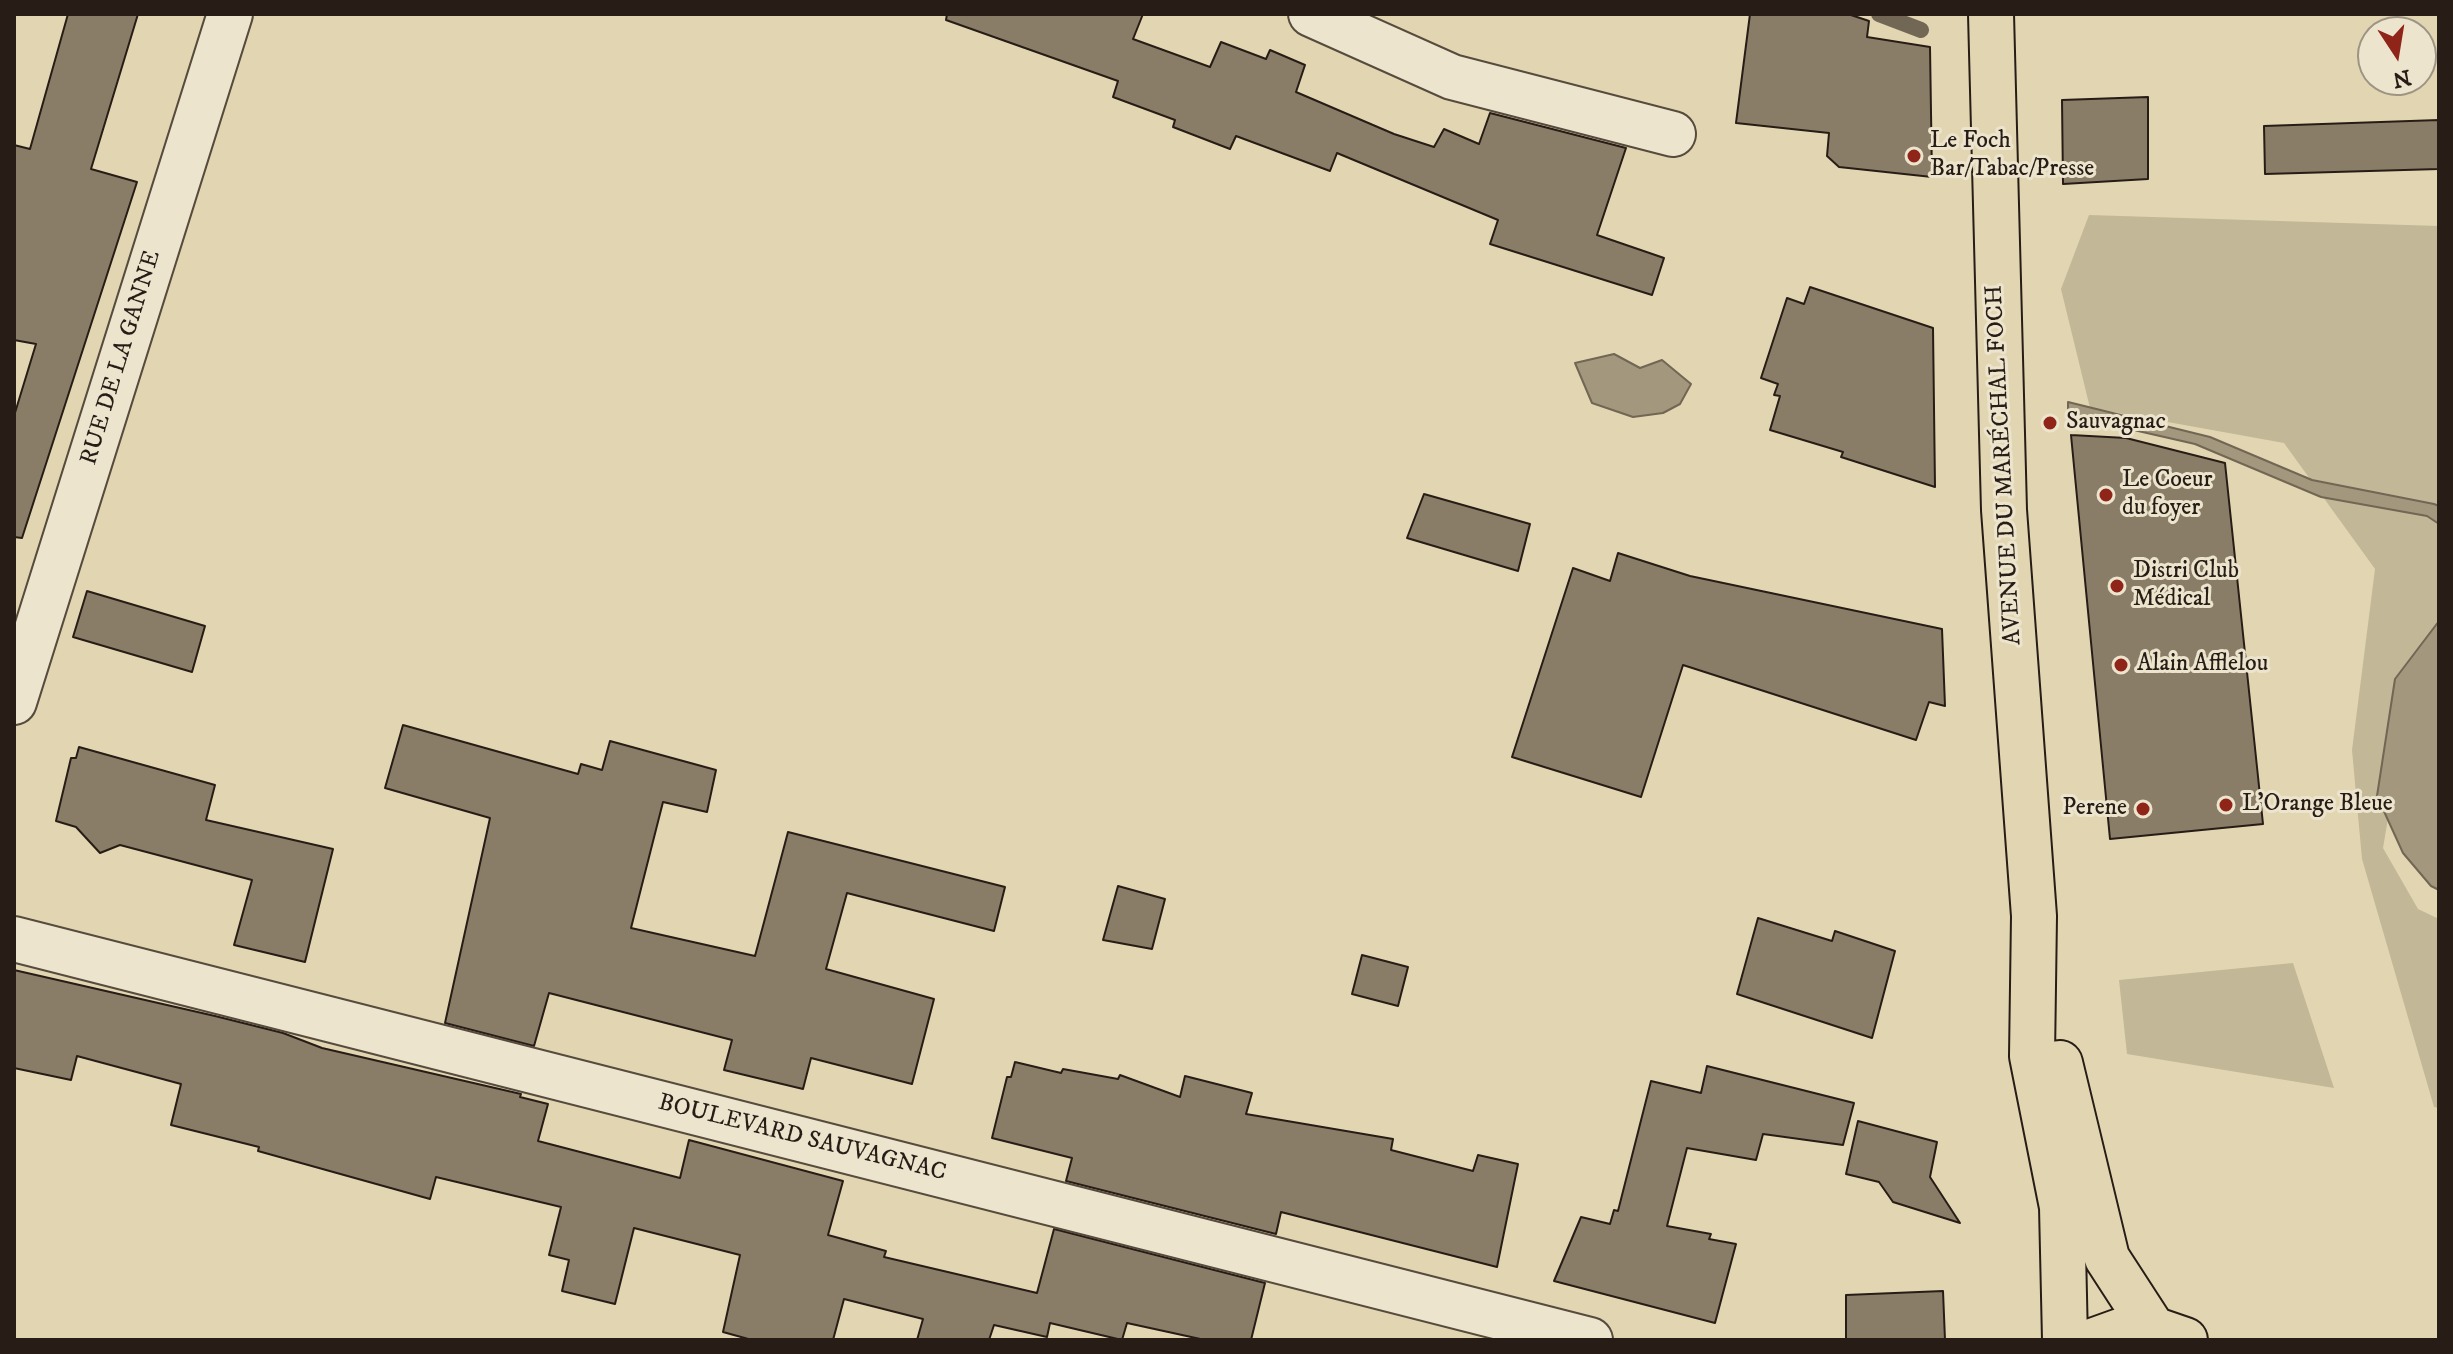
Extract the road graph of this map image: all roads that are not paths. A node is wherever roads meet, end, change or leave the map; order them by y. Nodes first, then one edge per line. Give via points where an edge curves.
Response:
1 (230, 14) edge
2 (1311, 14) edge
3 (1991, 14) edge
4 (1673, 134) dead end
5 (14, 702) edge
6 (2034, 916) junction
7 (14, 939) edge
8 (2169, 1335) edge
9 (1590, 1340) edge
10 (2065, 1340) edge
11 (2095, 1340) edge

1 - 5 street, RUE DE LA GANNE
2 - 4 street via 1452,77
3 - 6 main road, AVENUE DU MARÉCHAL FOCH via 2004,510
6 - 8 main road, AVENUE DU MARÉCHAL FOCH via 2060,1060 2107,1258
6 - 10 main road, AVENUE DU MARÉCHAL FOCH via 2032,1056 2062,1207
7 - 9 street, BOULEVARD SAUVAGNAC
8 - 11 main road via 2120,1331

